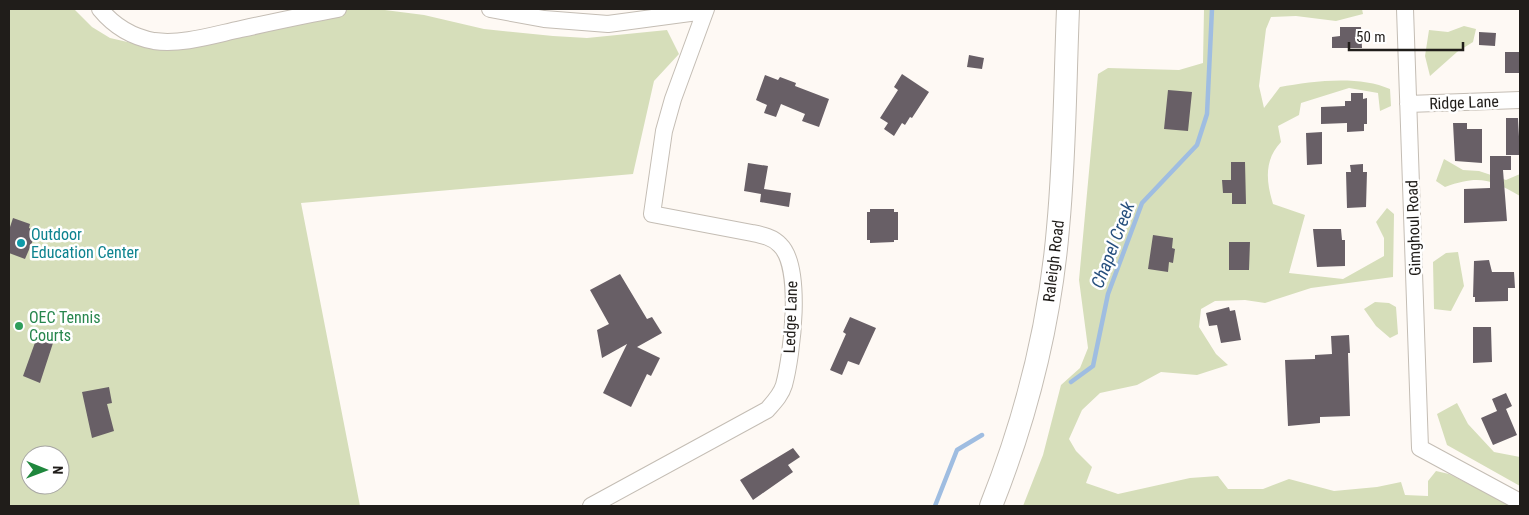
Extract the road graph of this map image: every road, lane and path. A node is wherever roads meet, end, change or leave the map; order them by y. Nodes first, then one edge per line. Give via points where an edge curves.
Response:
1 (100, 9) edge
2 (338, 9) edge
3 (490, 9) edge
4 (1068, 9) edge
5 (1405, 9) edge
6 (706, 10) edge
7 (1520, 100) edge
8 (1408, 104) junction
9 (1520, 502) edge
10 (591, 506) edge
11 (991, 506) edge

1 - 2 street via 117,27 156,41 212,35
3 - 6 street via 544,19 608,24
4 - 11 main road, Raleigh Road via 1058,228 1049,293 1025,404
5 - 8 street, Gimghoul Road
6 - 10 street, Ledge Lane via 664,131 652,214 760,234 781,245 790,261 793,283 791,343 784,386 767,410
7 - 8 street, Ridge Lane
8 - 9 street, Gimghoul Road via 1420,448

